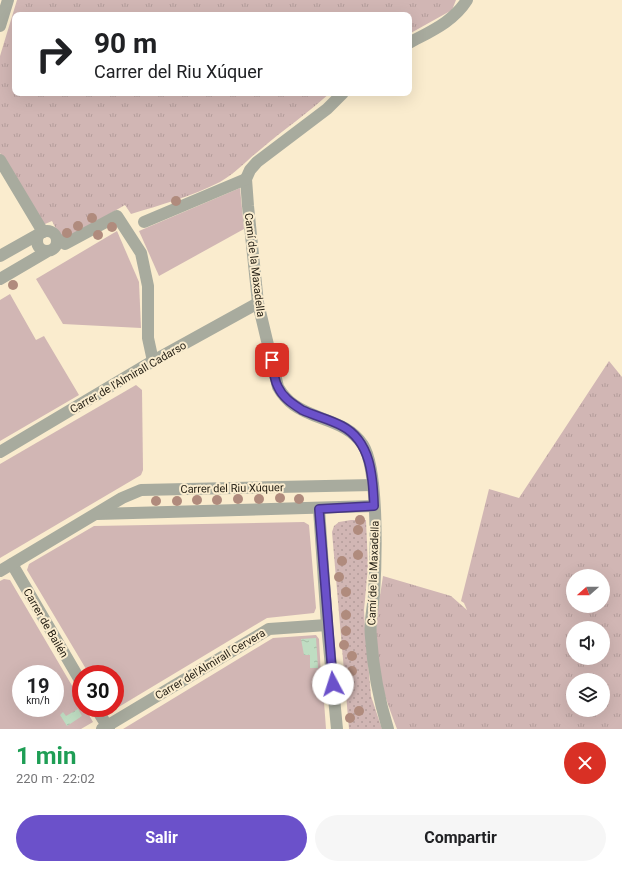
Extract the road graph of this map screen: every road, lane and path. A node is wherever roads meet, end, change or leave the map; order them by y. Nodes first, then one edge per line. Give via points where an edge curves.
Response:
1 (8, 0) edge
2 (466, 0) edge
3 (0, 26) edge
4 (412, 41) edge
5 (340, 96) edge
6 (0, 160) edge
7 (246, 180) junction
8 (144, 222) dead end
9 (41, 233) junction
10 (57, 239) junction
11 (46, 252) junction
12 (0, 256) edge
13 (0, 280) edge
14 (258, 303) junction
15 (153, 362) junction
16 (0, 452) edge
17 (373, 485) junction
18 (374, 506) junction
19 (319, 509) junction
20 (97, 514) junction
21 (12, 564) junction
22 (0, 571) edge
23 (327, 625) junction
24 (72, 667) edge
25 (100, 717) edge
26 (106, 728) edge
27 (337, 729) edge
28 (388, 729) edge

1 - 3 street
2 - 4 street via 452,19
5 - 7 street via 321,114 257,162
6 - 9 street
7 - 8 street
7 - 14 street, Camí de la Maxadella
9 - 10 street via 50,231
9 - 11 street via 36,240 37,245
9 - 12 street
10 - 11 street via 55,248
10 - 15 street via 65,244 117,216 140,253 148,286 148,338
11 - 13 street
14 - 15 street, Carrer de l'Almirall Cadarso
14 - 17 street, Camí de la Maxadella via 278,387 285,398 295,406 342,426 354,434 364,446
15 - 16 street, Carrer de l'Almirall Cadarso
17 - 18 street, Camí de la Maxadella
17 - 20 street, Carrer del Riu Xúquer via 141,490 122,498
18 - 19 street, Carrer del Riu Xúquer
18 - 28 street, Camí de la Maxadella via 374,594 370,636 379,695
19 - 20 street, Carrer del Riu Xúquer
19 - 23 street
20 - 21 street, Carrer del Riu Xúquer
21 - 22 street, Carrer del Riu Xúquer
21 - 24 street, Carrer de Bailén
23 - 26 street, Carrer del'Almirall Cervera via 269,629
23 - 27 street
25 - 26 street

